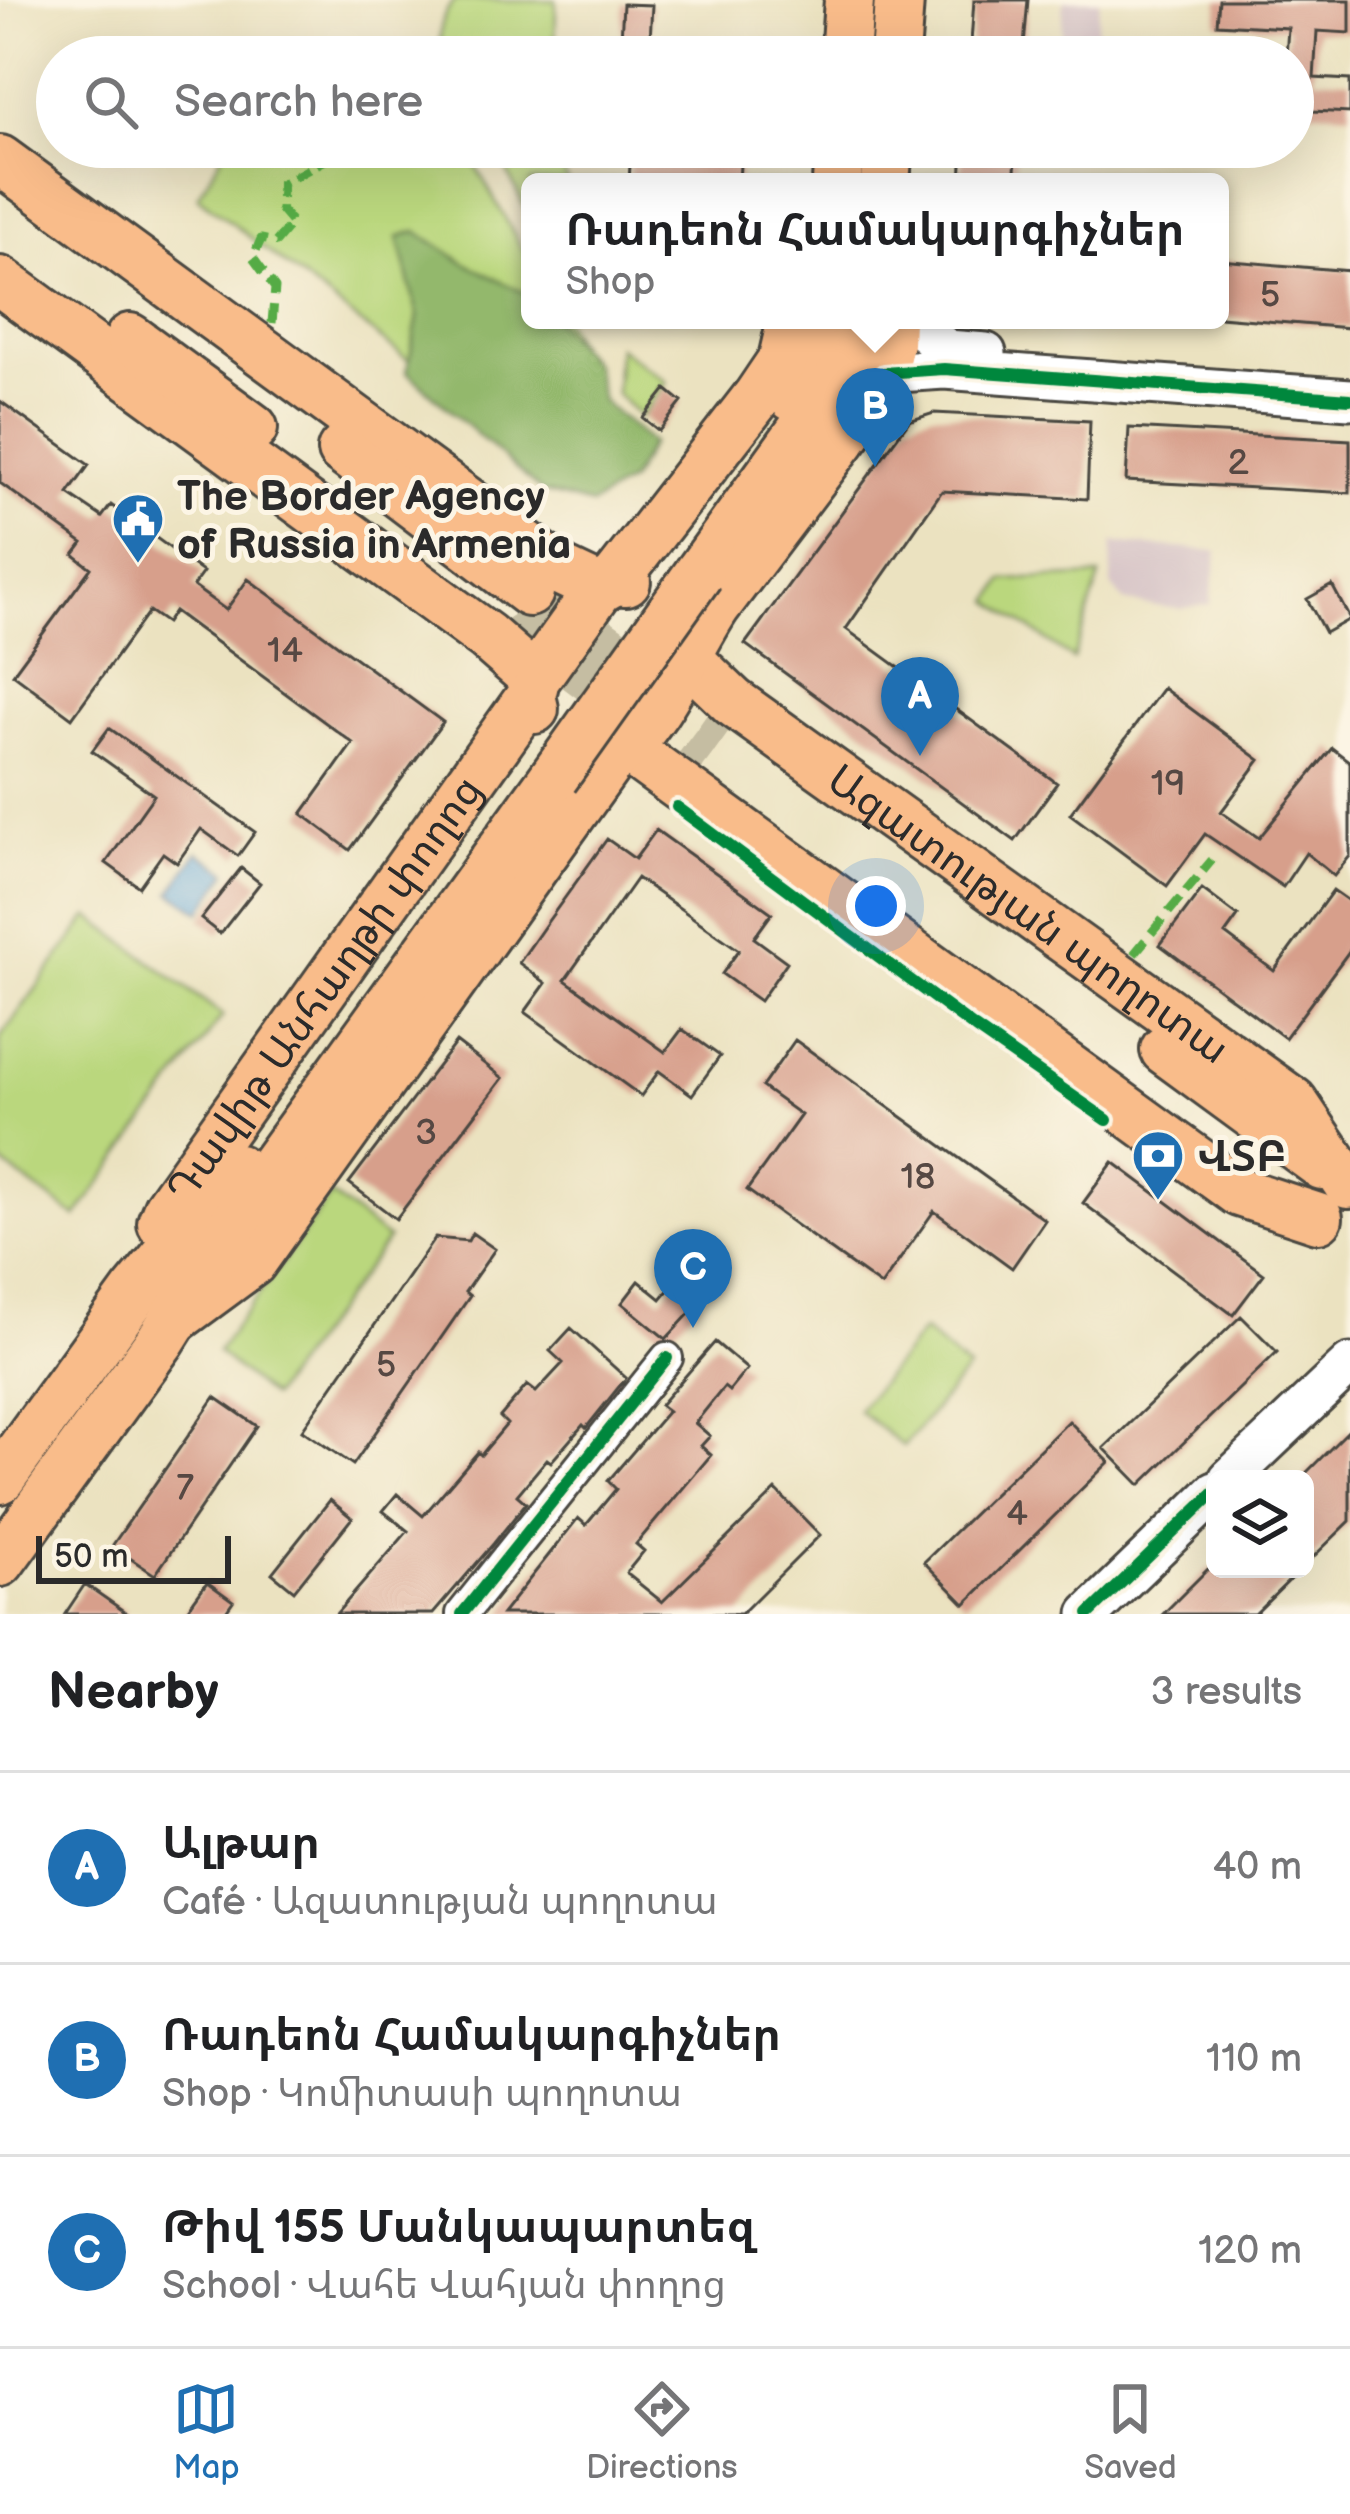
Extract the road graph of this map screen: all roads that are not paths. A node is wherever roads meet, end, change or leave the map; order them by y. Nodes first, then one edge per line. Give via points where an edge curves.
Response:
1 (849, 0) edge
2 (899, 0) edge
3 (846, 36) edge
4 (896, 36) edge
5 (0, 160) edge
6 (0, 191) edge
7 (0, 244) edge
8 (0, 281) edge
9 (790, 329) edge
10 (825, 329) edge
11 (864, 329) edge
12 (889, 329) edge
13 (922, 329) edge
14 (883, 373) junction
15 (1350, 384) edge
16 (1350, 399) edge
17 (617, 584) junction
18 (690, 609) junction
19 (565, 737) junction
20 (717, 749) tunnel mouth
21 (1341, 1207) edge
22 (135, 1293) junction
23 (668, 1358) dead end
24 (1350, 1364) edge
25 (1350, 1385) edge
26 (1238, 1470) edge
27 (1261, 1470) edge
28 (0, 1479) edge
29 (1206, 1501) edge
30 (1206, 1523) edge
31 (0, 1562) edge
32 (462, 1614) edge
33 (1089, 1614) edge
34 (1110, 1614) edge

1 - 3 main road
2 - 4 main road
5 - 17 main road via 563,572
6 - 7 main road via 519,605
8 - 19 main road via 488,637
9 - 17 main road via 783,359 758,396
10 - 18 main road
11 - 18 main road via 858,352
12 - 14 main road
13 - 15 street via 946,350
14 - 16 street via 944,369
14 - 18 main road via 877,393
17 - 19 main road
18 - 19 main road
18 - 19 main road
18 - 21 main road, Ազատության պողոտա via 733,702 1293,1102
19 - 21 main road via 1239,1192
19 - 22 main road, Դավիթ Անհաղթի փողոց
19 - 22 main road, Դավիթ Անհաղթի փողոց via 168,1208
19 - 31 main road, Դավիթ Անհաղթի փողոց via 176,1318
20 - 21 main road, Ազատության պողոտա
22 - 28 main road, Դավիթ Անհաղթի փողոց
23 - 32 street
24 - 26 street
25 - 27 street
29 - 33 street
30 - 34 street

